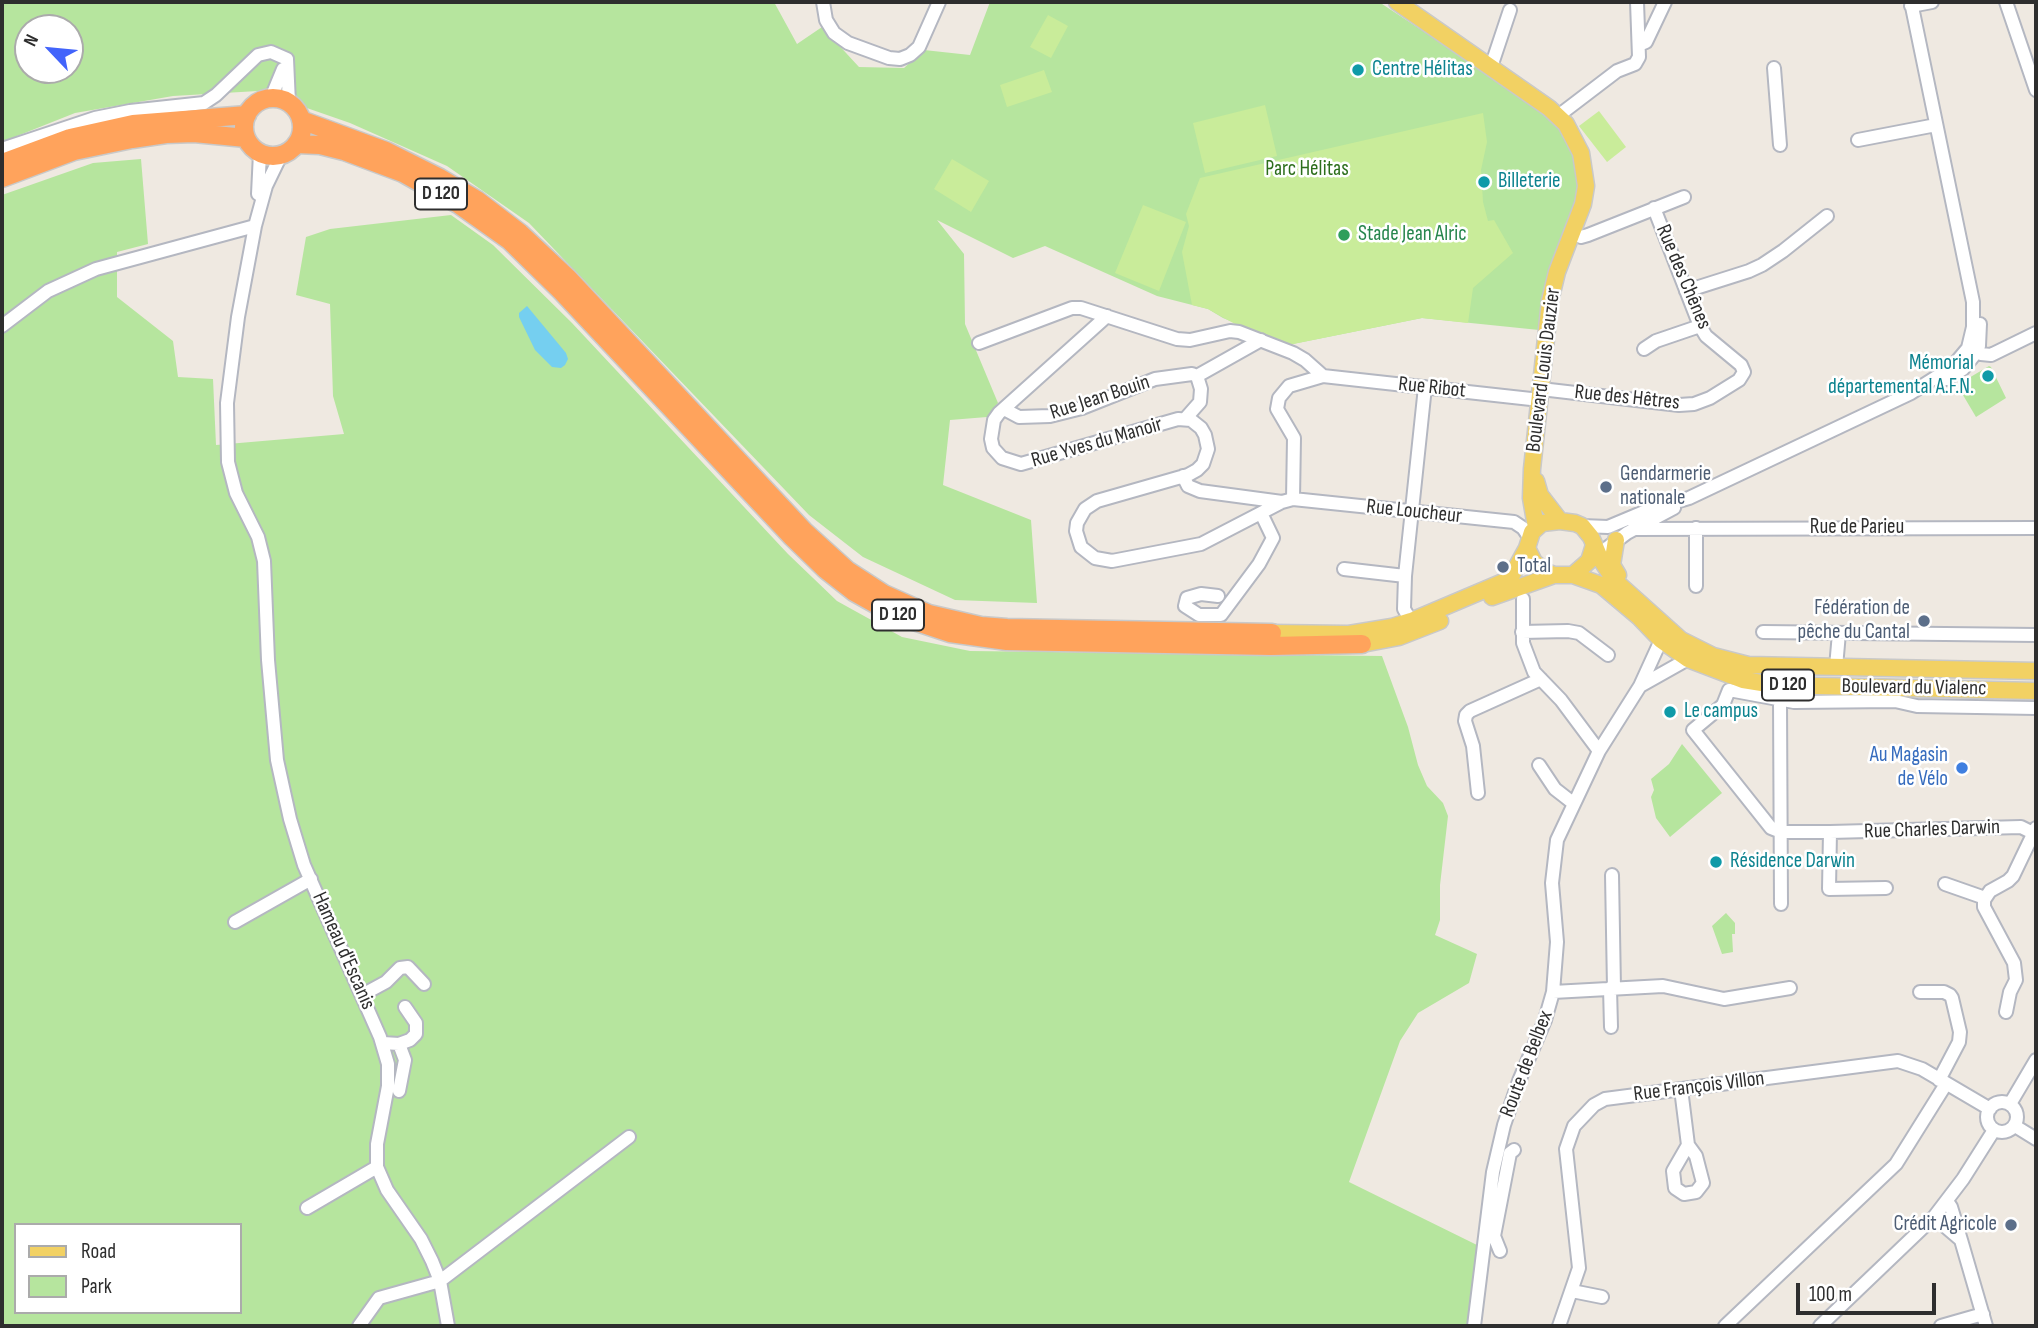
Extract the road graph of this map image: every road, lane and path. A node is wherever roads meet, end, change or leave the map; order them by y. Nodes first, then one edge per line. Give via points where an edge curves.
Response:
1 (823, 2) edge
2 (939, 2) edge
3 (1397, 2) edge
4 (1637, 2) edge
5 (1665, 2) edge
6 (1933, 2) edge
7 (2006, 2) edge
8 (1911, 4) edge
9 (1510, 9) dead end
10 (1639, 44) junction
11 (286, 59) junction
12 (1491, 67) junction
13 (1774, 68) dead end
14 (2036, 90) edge
15 (271, 98) junction
16 (289, 103) junction
17 (247, 115) junction
18 (1558, 116) junction
19 (301, 120) junction
20 (1936, 125) junction
21 (246, 138) junction
22 (1858, 140) dead end
23 (1780, 145) dead end
24 (2, 149) edge
25 (288, 150) junction
26 (260, 153) junction
27 (2, 163) edge
28 (2, 178) edge
29 (1684, 197) dead end
30 (1654, 208) junction
31 (1827, 216) dead end
32 (255, 226) junction
33 (1572, 233) junction
34 (1686, 291) junction
35 (1107, 316) junction
36 (2, 326) edge
37 (1700, 326) junction
38 (2036, 333) edge
39 (1261, 340) junction
40 (979, 343) dead end
41 (1644, 349) dead end
42 (1972, 350) junction
43 (1991, 355) junction
44 (1744, 372) joint
45 (1197, 376) junction
46 (1323, 376) junction
47 (1952, 376) junction
48 (1425, 387) junction
49 (1910, 393) junction
50 (1541, 394) junction
51 (1004, 409) junction
52 (1185, 419) junction
53 (1532, 469) junction
54 (1183, 476) junction
55 (1288, 500) junction
56 (1413, 511) junction
57 (1656, 512) junction
58 (1261, 513) junction
59 (1560, 521) junction
60 (1582, 526) junction
61 (1679, 528) junction
62 (1696, 528) junction
63 (2036, 528) edge
64 (1633, 529) junction
65 (1531, 537) junction
66 (1616, 540) junction
67 (1594, 553) junction
68 (1345, 569) dead end
69 (1554, 575) junction
70 (1573, 575) junction
71 (1405, 576) junction
72 (1696, 586) dead end
73 (1219, 596) dead end
74 (1630, 596) junction
75 (1523, 600) dead end
76 (1411, 621) junction
77 (1522, 632) junction
78 (1763, 632) dead end
79 (1272, 633) joint
80 (1839, 633) junction
81 (2036, 635) edge
82 (1661, 640) junction
83 (1362, 644) joint
84 (1608, 654) dead end
85 (1688, 659) junction
86 (1705, 667) junction
87 (1836, 667) junction
88 (2036, 671) edge
89 (1541, 679) junction
90 (1640, 686) junction
91 (1729, 690) junction
92 (1896, 691) junction
93 (2036, 691) edge
94 (1780, 701) junction
95 (1857, 702) junction
96 (2036, 708) edge
97 (1599, 751) junction
98 (1539, 765) dead end
99 (1478, 793) dead end
100 (1573, 803) junction
101 (2035, 830) edge
102 (1781, 832) junction
103 (1830, 832) junction
104 (1612, 875) dead end
105 (310, 879) junction
106 (1945, 884) dead end
107 (1886, 888) dead end
108 (1985, 898) junction
109 (1781, 904) dead end
110 (235, 922) dead end
111 (424, 984) dead end
112 (1612, 988) junction
113 (1790, 988) dead end
114 (1553, 992) junction
115 (1920, 992) dead end
116 (362, 995) junction
117 (405, 1007) dead end
118 (2006, 1013) dead end
119 (1611, 1027) dead end
120 (383, 1044) junction
121 (399, 1044) junction
122 (2036, 1060) edge
123 (1942, 1082) junction
124 (1681, 1089) junction
125 (399, 1091) dead end
126 (2010, 1104) junction
127 (1990, 1109) junction
128 (2015, 1126) junction
129 (1994, 1130) junction
130 (629, 1137) dead end
131 (2036, 1139) edge
132 (1688, 1145) dead end
133 (1514, 1150) dead end
134 (377, 1167) junction
135 (1499, 1172) junction
136 (1947, 1201) junction
137 (307, 1208) dead end
138 (1934, 1217) junction
139 (1961, 1240) junction
140 (1500, 1251) dead end
141 (440, 1281) junction
142 (1572, 1291) junction
143 (1602, 1297) dead end
144 (1984, 1320) edge
145 (359, 1326) edge
146 (448, 1326) edge
147 (1474, 1326) edge
148 (1559, 1326) edge
149 (1725, 1326) edge
150 (1820, 1326) edge
151 (1941, 1326) edge

1 - 2 street via 834,33 876,54 901,59 919,47
3 - 12 main road, Boulevard Louis Dauzier
4 - 10 street
5 - 10 street via 1646,42
6 - 8 street
7 - 14 street
8 - 20 street
9 - 12 street
10 - 18 street via 1635,64 1617,71
11 - 15 street
11 - 16 street
11 - 24 street via 271,52 258,55 204,103 95,118
12 - 18 main road, Boulevard Louis Dauzier
13 - 23 street
15 - 16 highway
15 - 17 highway via 256,104
16 - 19 highway
17 - 21 highway
17 - 27 highway via 134,124 70,138
18 - 33 main road, Boulevard Louis Dauzier via 1577,142 1585,167 1584,195
19 - 25 highway via 301,133
19 - 79 highway, D 120 via 386,151 440,178 520,233 567,277 804,531 884,594 929,614 981,626
20 - 22 street
20 - 42 street via 1973,302
21 - 26 highway
21 - 28 highway via 194,132 132,139 74,151
25 - 26 highway via 270,156
25 - 32 street via 266,186
25 - 83 highway, D 120 via 320,145 403,173 510,241 826,570 887,610 950,633 1006,641
26 - 32 street
29 - 30 street
30 - 33 street via 1588,235
30 - 34 street, Rue des Chênes
31 - 34 street via 1762,265
32 - 36 street via 96,269 48,291
32 - 105 street, Hameau d'Escanis via 227,403 228,462 264,561 277,760
33 - 50 main road, Boulevard Louis Dauzier via 1553,286
34 - 37 street, Rue des Chênes
35 - 39 street via 1177,339 1230,331
35 - 40 street via 1072,308
35 - 51 street, Rue Yves du Manoir
37 - 41 street
37 - 44 street, Rue des Chênes
38 - 43 street
39 - 45 street
39 - 46 street via 1306,360
42 - 43 street
42 - 47 street via 1963,369
42 - 49 street
43 - 47 street
44 - 50 street, Rue des Hêtres via 1739,380 1694,404
45 - 51 street, Rue Jean Bouin via 1155,379 1050,416 1019,417
45 - 52 street via 1200,402
46 - 48 street, Rue Ribot
46 - 55 street via 1289,386 1277,403 1279,416 1294,438
47 - 49 street
48 - 50 street, Rue Ribot
48 - 56 street
49 - 57 street via 1684,503
50 - 53 main road, Boulevard Louis Dauzier
51 - 52 street, Rue Yves du Manoir via 992,427 993,448 1002,458 1021,464
52 - 54 street, Rue Yves du Manoir via 1201,428 1208,449 1203,464
53 - 59 main road, Boulevard Louis Dauzier via 1540,495
53 - 65 main road, Boulevard Louis Dauzier
54 - 55 street, Rue Loucheur via 1188,486 1200,491
54 - 58 street, Rue Yves du Manoir via 1090,504 1077,523 1081,547 1095,558 1112,561 1188,547
55 - 56 street, Rue Loucheur
55 - 58 street, Rue Yves du Manoir
56 - 65 street, Rue Loucheur via 1514,522
56 - 71 street
57 - 60 street via 1615,525
57 - 61 street
57 - 64 street
58 - 73 street via 1273,538 1221,615 1199,615 1185,606 1187,598
59 - 60 main road
59 - 65 main road via 1548,521
60 - 67 main road
61 - 62 street, Rue de Parieu
61 - 64 street, Rue de Parieu
62 - 63 street, Rue de Parieu
62 - 72 street
64 - 66 street
65 - 69 main road via 1530,555 1539,568
65 - 76 main road, D 120 via 1511,577
66 - 67 street
66 - 74 main road via 1612,565
67 - 70 main road
67 - 74 main road, Boulevard du Vialenc / D 120
68 - 71 street
69 - 70 main road
69 - 83 main road, D 120 via 1417,631
70 - 82 main road, Boulevard du Vialenc / D 120 via 1601,585
71 - 76 street via 1404,609
74 - 87 main road, Boulevard du Vialenc / D 120 via 1681,640 1713,656 1748,665
75 - 77 street
76 - 79 main road, D 120 via 1349,634
77 - 84 street via 1579,633
77 - 89 street via 1527,656
78 - 80 street
80 - 81 street
80 - 87 street
82 - 85 main road, Boulevard du Vialenc / D 120
82 - 90 street, Route de Belbex
85 - 86 main road, Boulevard du Vialenc / D 120
85 - 90 street, Route de Belbex
86 - 91 street
86 - 92 main road, Boulevard du Vialenc / D 120 via 1774,685
87 - 88 main road, Boulevard du Vialenc / D 120
89 - 97 street
89 - 99 street via 1466,715
90 - 97 street, Route de Belbex
91 - 94 street
91 - 102 street via 1723,705 1693,730 1772,828
92 - 93 main road, Boulevard du Vialenc / D 120
92 - 95 street via 1890,698
94 - 95 street
94 - 102 street
95 - 96 street
97 - 100 street, Route de Belbex
98 - 100 street via 1555,789
100 - 114 street, Route de Belbex via 1553,862 1557,942
101 - 103 street, Rue Charles Darwin
101 - 108 street via 2013,876
102 - 103 street, Rue Charles Darwin
102 - 109 street
103 - 107 street via 1829,889
104 - 112 street
105 - 110 street
105 - 116 street, Hameau d'Escanis
106 - 108 street
108 - 118 street via 1984,907 2014,963 2016,980
111 - 116 street via 408,967 400,968
112 - 113 street via 1663,986 1724,999
112 - 114 street
112 - 119 street
114 - 135 street, Route de Belbex via 1508,1114
115 - 123 street via 1948,993 1952,998 1959,1042
116 - 120 street, Hameau d'Escanis
117 - 121 street via 416,1023 416,1034
120 - 121 street
120 - 134 street, Hameau d'Escanis via 388,1086
121 - 125 street via 405,1059
122 - 126 street
123 - 124 street, Rue François Villon via 1909,1063 1891,1062
123 - 127 street, Rue François Villon
123 - 149 street via 1896,1164
124 - 132 street
124 - 142 street, Rue François Villon via 1605,1099 1574,1126 1565,1160 1579,1269
126 - 127 street via 2001,1102
126 - 128 street via 2018,1116
127 - 129 street via 1988,1123
128 - 129 street via 2008,1132
128 - 131 street
129 - 136 street
130 - 141 street
133 - 135 street
134 - 137 street
134 - 141 street via 421,1239
135 - 140 street via 1494,1236
135 - 147 street, Route de Belbex
136 - 138 street
136 - 139 street
138 - 139 street
138 - 150 street
139 - 144 street
141 - 145 street via 379,1298
141 - 146 street
142 - 143 street
142 - 148 street, Rue François Villon
144 - 151 street

